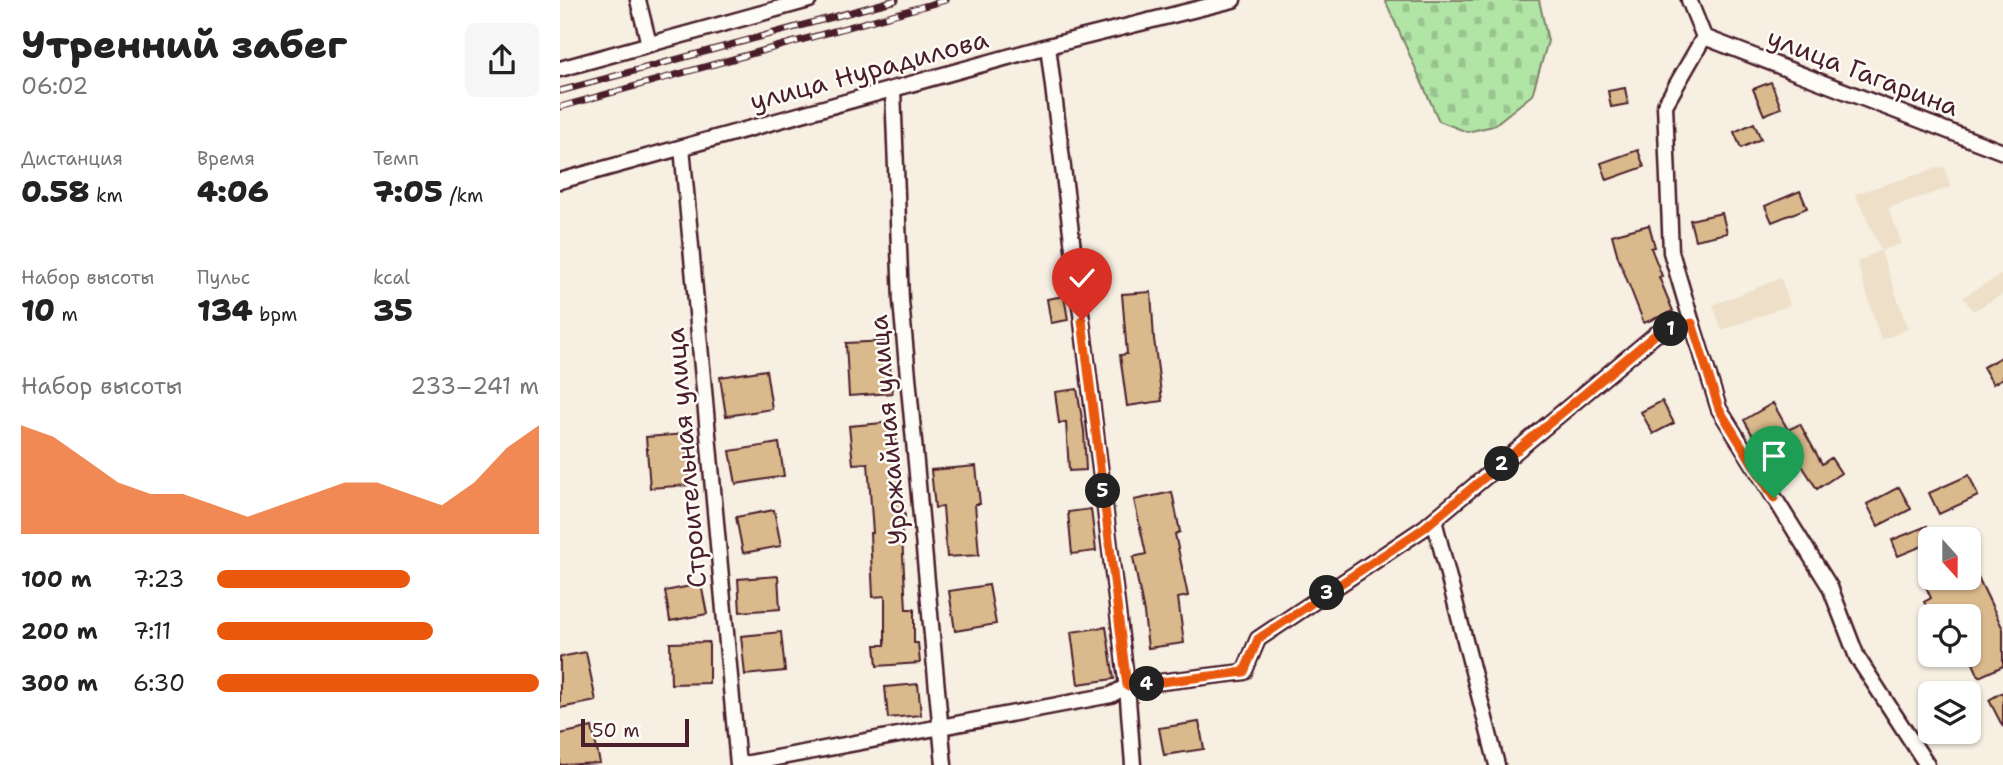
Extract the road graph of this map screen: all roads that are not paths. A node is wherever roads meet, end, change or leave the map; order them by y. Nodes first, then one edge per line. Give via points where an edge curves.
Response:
1 (638, 0) edge
2 (809, 0) edge
3 (1233, 0) edge
4 (1689, 0) edge
5 (1704, 37) junction
6 (649, 44) junction
7 (1048, 46) junction
8 (560, 69) edge
9 (893, 89) junction
10 (682, 147) junction
11 (2003, 152) edge
12 (560, 181) edge
13 (1692, 323) junction
14 (1434, 520) junction
15 (1127, 686) junction
16 (940, 726) junction
17 (739, 765) edge
18 (944, 765) edge
19 (1133, 765) edge
20 (1497, 765) edge
21 (1927, 765) edge

1 - 6 street
2 - 6 street
3 - 7 street, улица Нурадилова
4 - 5 street
5 - 11 street, улица Гагарина
5 - 13 street via 1665,104 1671,252
6 - 8 street
7 - 9 street, улица Нурадилова
7 - 15 street
9 - 10 street, улица Нурадилова
9 - 16 street, Урожайная улица via 901,301
10 - 12 street, улица Нурадилова
10 - 17 street, Строительная улица
13 - 14 street via 1656,334
13 - 21 street via 1719,409 1830,587 1857,657
14 - 15 street via 1258,639 1244,672
14 - 20 street
15 - 16 street via 1111,695
15 - 19 street
16 - 17 street
16 - 18 street, Урожайная улица

